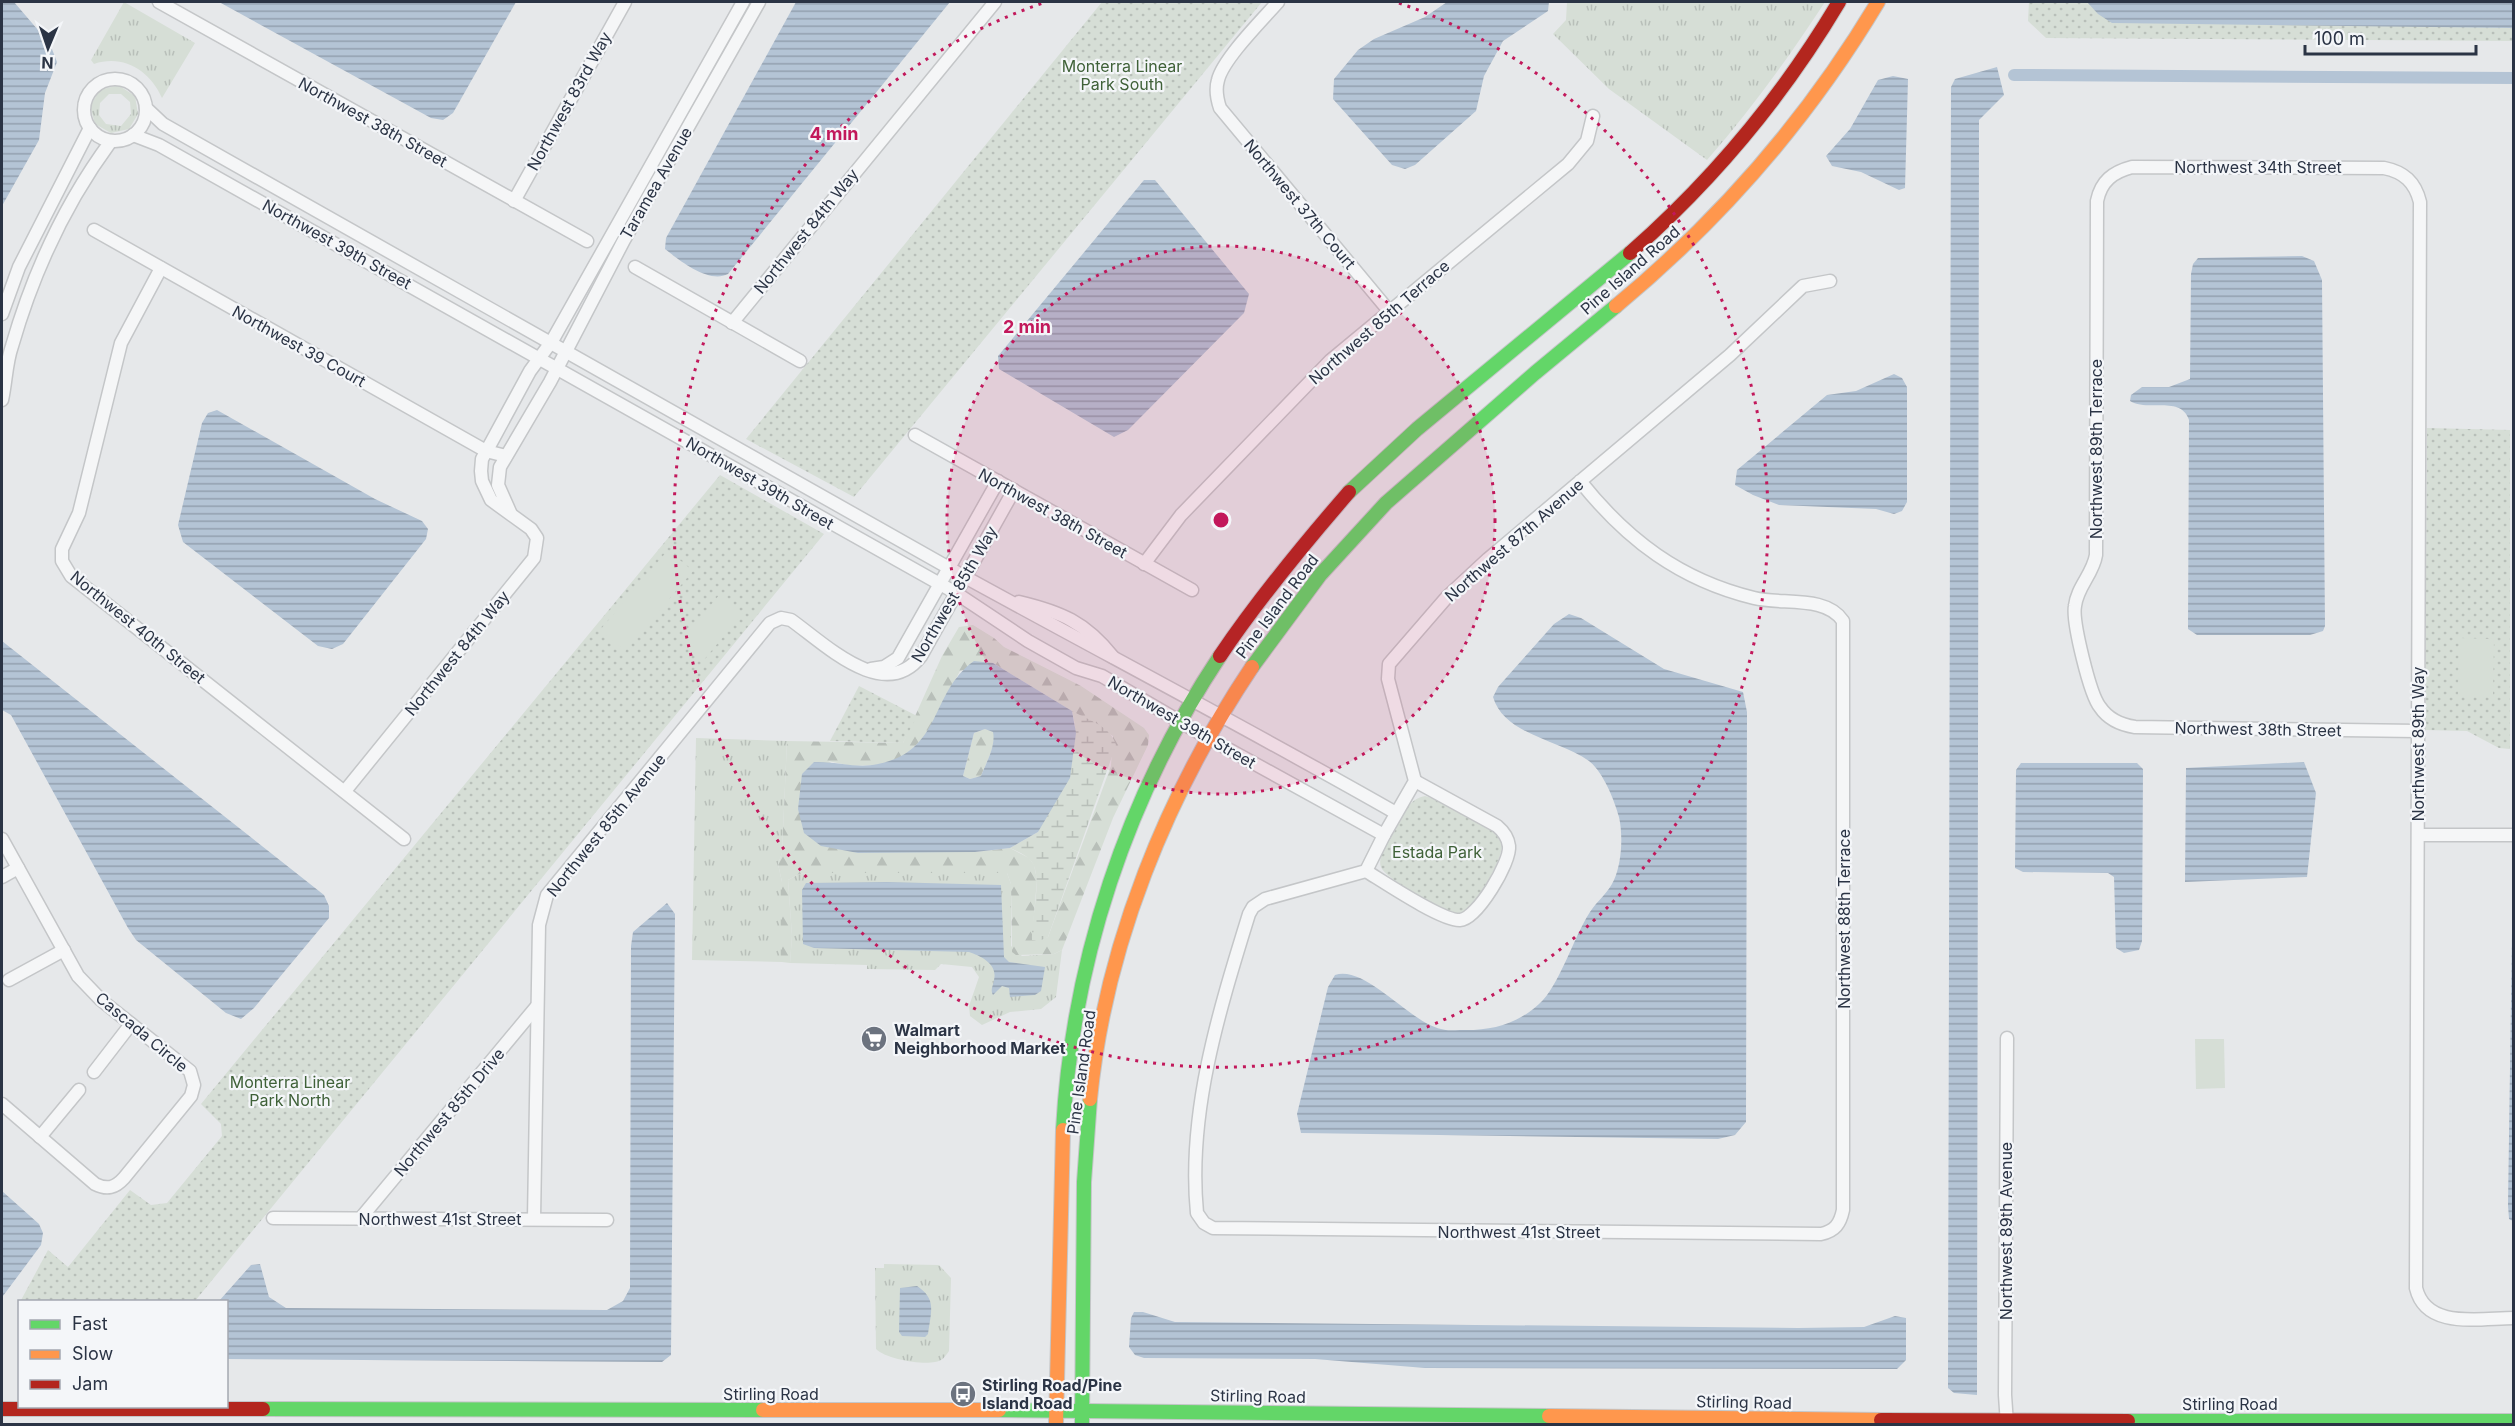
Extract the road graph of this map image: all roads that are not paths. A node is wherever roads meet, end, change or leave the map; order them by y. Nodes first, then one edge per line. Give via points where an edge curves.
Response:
1 (159, 2) edge
2 (625, 2) edge
3 (743, 2) edge
4 (759, 2) edge
5 (995, 2) edge
6 (1278, 2) edge
7 (1839, 2) edge
8 (1878, 2) edge
9 (146, 108) junction
10 (1593, 116) dead end
11 (90, 129) junction
12 (133, 135) junction
13 (111, 141) junction
14 (2108, 178) joint
15 (2408, 178) joint
16 (514, 201) junction
17 (94, 230) dead end
18 (587, 241) dead end
19 (635, 267) dead end
20 (161, 268) junction
21 (1830, 281) dead end
22 (1389, 311) junction
23 (2, 314) edge
24 (732, 322) junction
25 (552, 341) junction
26 (6, 348) edge
27 (565, 349) junction
28 (540, 358) junction
29 (800, 361) dead end
30 (556, 367) junction
31 (2, 400) edge
32 (915, 435) dead end
33 (486, 452) junction
34 (506, 456) junction
35 (998, 481) junction
36 (1580, 481) junction
37 (1014, 490) junction
38 (512, 515) junction
39 (1144, 564) junction
40 (950, 568) junction
41 (965, 577) junction
42 (940, 585) junction
43 (1192, 590) dead end
44 (956, 593) junction
45 (866, 670) junction
46 (1192, 699) junction
47 (2103, 712) joint
48 (1221, 714) junction
49 (1180, 722) junction
50 (2418, 731) junction
51 (1208, 738) junction
52 (1415, 781) junction
53 (345, 791) junction
54 (1396, 813) junction
55 (1384, 835) junction
56 (2418, 835) junction
57 (2514, 836) edge
58 (2, 838) edge
59 (404, 839) dead end
60 (18, 868) junction
61 (1366, 871) junction
62 (2, 877) edge
63 (64, 950) junction
64 (9, 980) dead end
65 (537, 1006) junction
66 (131, 1024) junction
67 (2007, 1038) dead end
68 (94, 1071) dead end
69 (79, 1090) dead end
70 (2, 1104) edge
71 (40, 1137) junction
72 (273, 1218) dead end
73 (360, 1218) junction
74 (534, 1219) junction
75 (607, 1220) dead end
76 (1840, 1232) joint
77 (2514, 1318) edge
78 (2, 1409) edge
79 (1082, 1410) junction
80 (375, 1417) edge
81 (1056, 1417) edge
82 (703, 1418) edge
83 (1514, 1420) edge
84 (2514, 1421) edge
85 (2007, 1423) edge
86 (2193, 1423) edge
87 (1082, 1425) edge

1 - 16 street, Northwest 38th Street
2 - 16 street, Northwest 83rd Way
3 - 25 street, Taramea Avenue
4 - 27 street, Taramea Avenue
5 - 24 street, Northwest 84th Way
6 - 22 street, Northwest 37th Court via 1223,67 1216,95 1220,108
7 - 46 main road, Pine Island Road via 1797,68 1743,138 1652,233 1354,486 1288,560
8 - 48 main road, Pine Island Road via 1852,47 1761,168 1664,265 1522,383 1372,516 1319,575 1273,635
9 - 11 street via 144,98 130,82 109,79 91,89 86,98 84,109
9 - 12 street via 145,118
9 - 25 street, Northwest 39th Street via 163,124
10 - 22 street, Northwest 85th Terrace via 1587,141 1568,164
11 - 13 street
11 - 23 street via 24,256
12 - 13 street
12 - 28 street, Northwest 39th Street via 159,145
13 - 26 street via 35,276
14 - 15 street, Northwest 34th Street via 2132,167 2384,168
14 - 47 street, Northwest 89th Terrace via 2097,201 2096,555 2074,609 2092,689
15 - 50 street, Northwest 89th Way via 2420,202
16 - 18 street, Northwest 38th Street
17 - 20 street, Northwest 39 Court
19 - 24 street
20 - 33 street, Northwest 39 Court
20 - 53 street, Northwest 40th Street via 121,343 80,513 62,549 62,561 71,576
21 - 36 street, Northwest 87th Avenue via 1803,286 1730,355
22 - 39 street, Northwest 85th Terrace via 1331,360 1250,441 1181,515
24 - 29 street
25 - 27 street, Northwest 39th Street
25 - 28 street, Taramea Avenue
26 - 31 street
27 - 30 street, Taramea Avenue
27 - 40 street, Northwest 39th Street
28 - 30 street, Northwest 39th Street
28 - 33 street, Taramea Avenue
30 - 34 street, Taramea Avenue
30 - 42 street, Northwest 39th Street
32 - 35 street, Northwest 38th Street
33 - 34 street, Northwest 39 Court
33 - 38 street via 481,471 485,489 491,500
34 - 38 street, Taramea Avenue via 498,485
35 - 37 street, Northwest 38th Street
35 - 40 street, Northwest 85th Way
36 - 52 street, Northwest 87th Avenue via 1447,597 1389,664 1385,675
36 - 76 street, Northwest 88th Terrace via 1629,535 1690,575 1755,598 1840,608 1845,627
37 - 39 street, Northwest 38th Street
37 - 41 street, Northwest 85th Way
38 - 53 street, Northwest 84th Way via 537,538 534,558
39 - 43 street, Northwest 38th Street
40 - 41 street, Northwest 39th Street
40 - 42 street, Northwest 85th Way
41 - 44 street, Northwest 85th Way
41 - 46 street, Northwest 39th Street
42 - 44 street, Northwest 39th Street
42 - 45 street, Northwest 85th Way via 898,658 884,667
44 - 45 street, Northwest 85th Way via 911,669 893,674
44 - 49 street, Northwest 39th Street via 1028,641 1076,668 1102,676
45 - 65 street, Northwest 85th Avenue via 791,620 781,618 770,623 547,895 539,924
46 - 48 street, Northwest 39th Street
46 - 49 main road, Pine Island Road
47 - 50 street, Northwest 38th Street via 2122,724 2144,728
48 - 51 main road, Pine Island Road
48 - 54 street, Northwest 39th Street
49 - 51 street, Northwest 39th Street
49 - 81 main road, Pine Island Road via 1151,774 1120,852 1072,1036 1062,1138
50 - 56 street, Northwest 89th Way
51 - 55 street, Northwest 39th Street
51 - 79 main road, Pine Island Road via 1137,894 1098,1039 1086,1167
52 - 54 street
52 - 61 street via 1497,826 1513,839 1507,859 1479,909 1465,924 1443,916
53 - 59 street, Northwest 40th Street
54 - 55 street
55 - 61 street
56 - 57 street
56 - 77 street, Northwest 89th Way via 2416,1288 2418,1297 2437,1316
58 - 60 street, Cascada Circle
60 - 62 street
60 - 63 street, Cascada Circle
61 - 76 street, Northwest 41st Street via 1265,899 1253,907 1221,1003 1208,1063 1199,1128 1196,1201 1200,1226 1223,1230
63 - 64 street
63 - 66 street, Cascada Circle via 78,976
65 - 73 street, Northwest 85th Drive
65 - 74 street, Northwest 85th Avenue
66 - 68 street
66 - 71 street, Cascada Circle via 190,1071 194,1085 191,1096 116,1186 95,1184
67 - 85 street, Northwest 89th Avenue
69 - 71 street
70 - 71 street, Cascada Circle
72 - 73 street, Northwest 41st Street
73 - 74 street, Northwest 41st Street
74 - 75 street, Northwest 41st Street
78 - 80 main road, Stirling Road
79 - 81 main road, Stirling Road
79 - 83 main road, Stirling Road
79 - 87 main road, Pine Island Road
80 - 82 main road, Stirling Road
81 - 82 main road, Stirling Road
83 - 85 main road, Stirling Road
84 - 86 main road, Stirling Road
85 - 86 main road, Stirling Road

